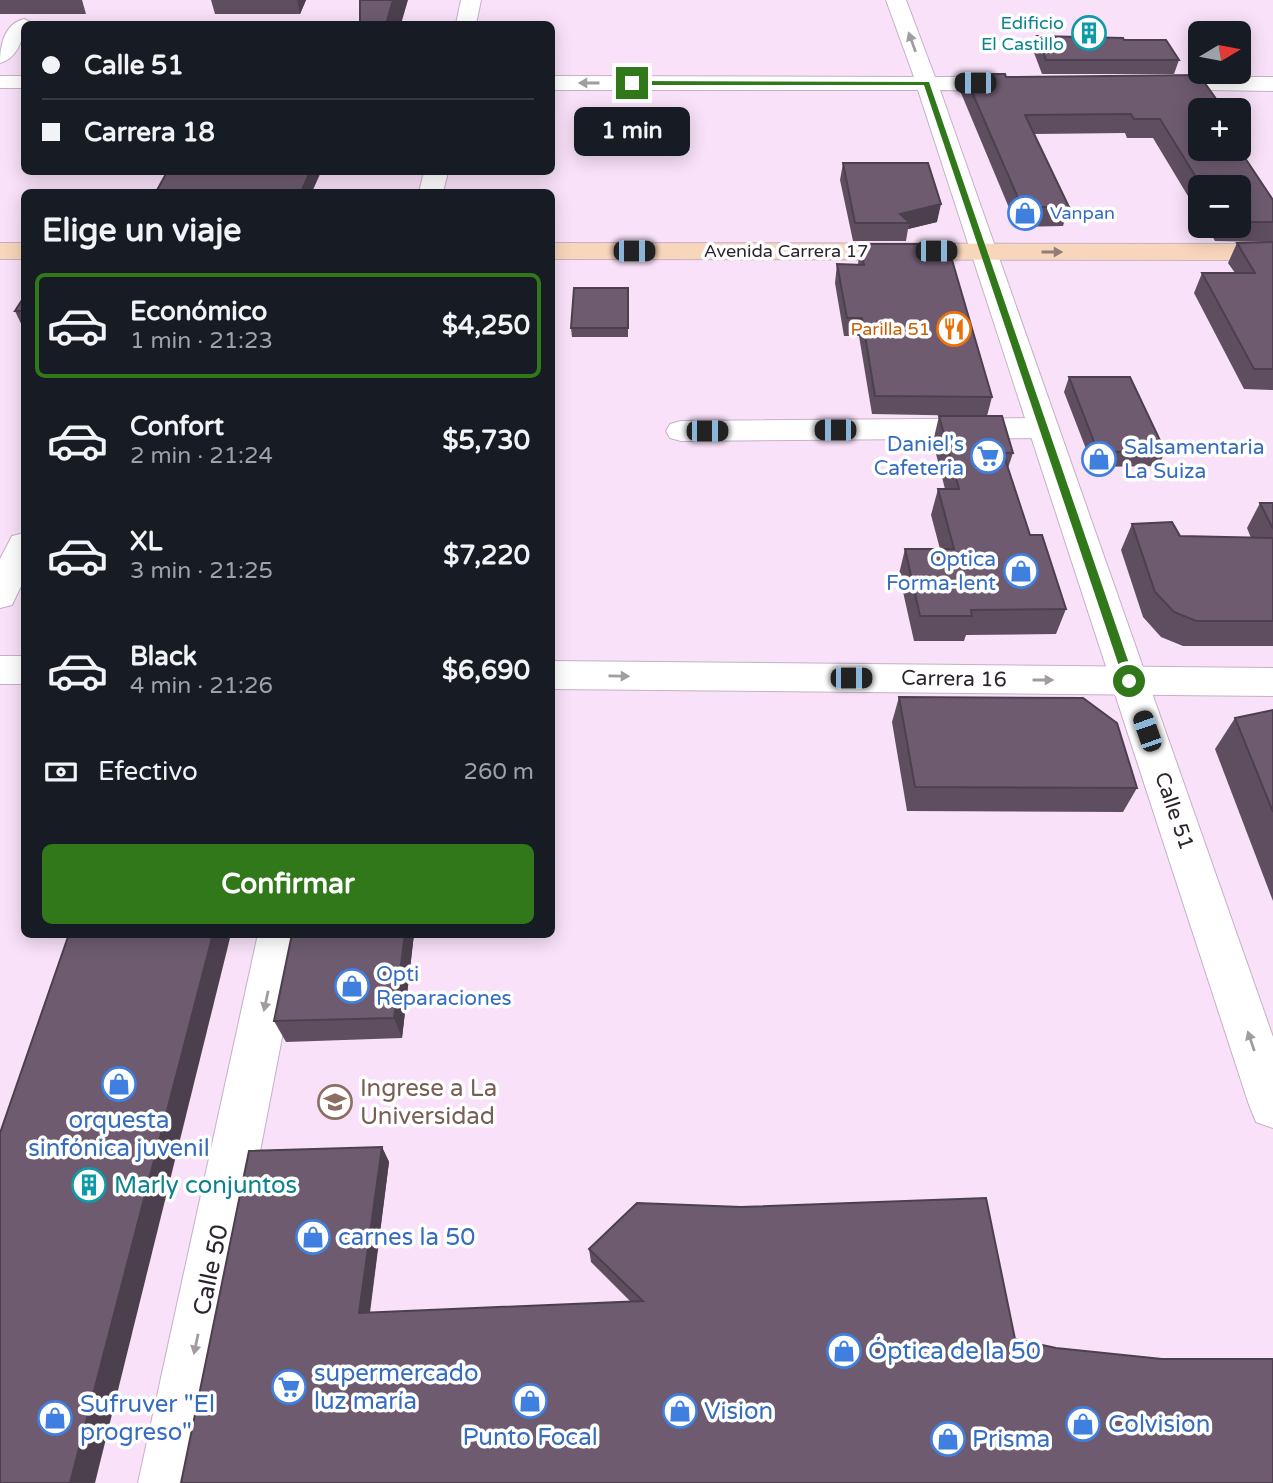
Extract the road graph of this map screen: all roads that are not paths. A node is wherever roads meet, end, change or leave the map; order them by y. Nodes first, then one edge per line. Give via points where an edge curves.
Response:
1 (471, 0) edge
2 (896, 0) edge
3 (38, 8) dead end
4 (28, 21) edge
5 (467, 21) edge
6 (21, 30) edge
7 (0, 57) edge
8 (0, 82) edge
9 (21, 82) edge
10 (555, 83) edge
11 (927, 83) junction
12 (1042, 84) edge
13 (1138, 84) edge
14 (1273, 84) edge
15 (0, 251) edge
16 (21, 251) edge
17 (555, 251) edge
18 (984, 252) junction
19 (1273, 252) edge
20 (1043, 428) junction
21 (681, 431) dead end
22 (21, 550) edge
23 (0, 596) edge
24 (0, 670) edge
25 (21, 670) edge
26 (555, 675) edge
27 (1129, 681) junction
28 (1273, 682) edge
29 (279, 938) edge
30 (1273, 1105) edge
31 (167, 1483) edge

1 - 5 street
11 -> 2 street, Calle 51
3 - 4 street
6 - 7 street
8 - 9 street
11 -> 10 street
11 - 12 street
11 - 18 street, Calle 51
13 - 14 street
15 - 16 main road
17 - 18 main road, Avenida Carrera 17
18 -> 19 main road, Avenida Carrera 17
18 - 20 street, Calle 51
20 - 21 street
20 - 27 street, Calle 51
22 - 23 street
24 - 25 street
26 -> 27 street, Carrera 16
27 - 28 street, Carrera 16
30 -> 27 street, Calle 51
29 -> 31 street, Calle 50

